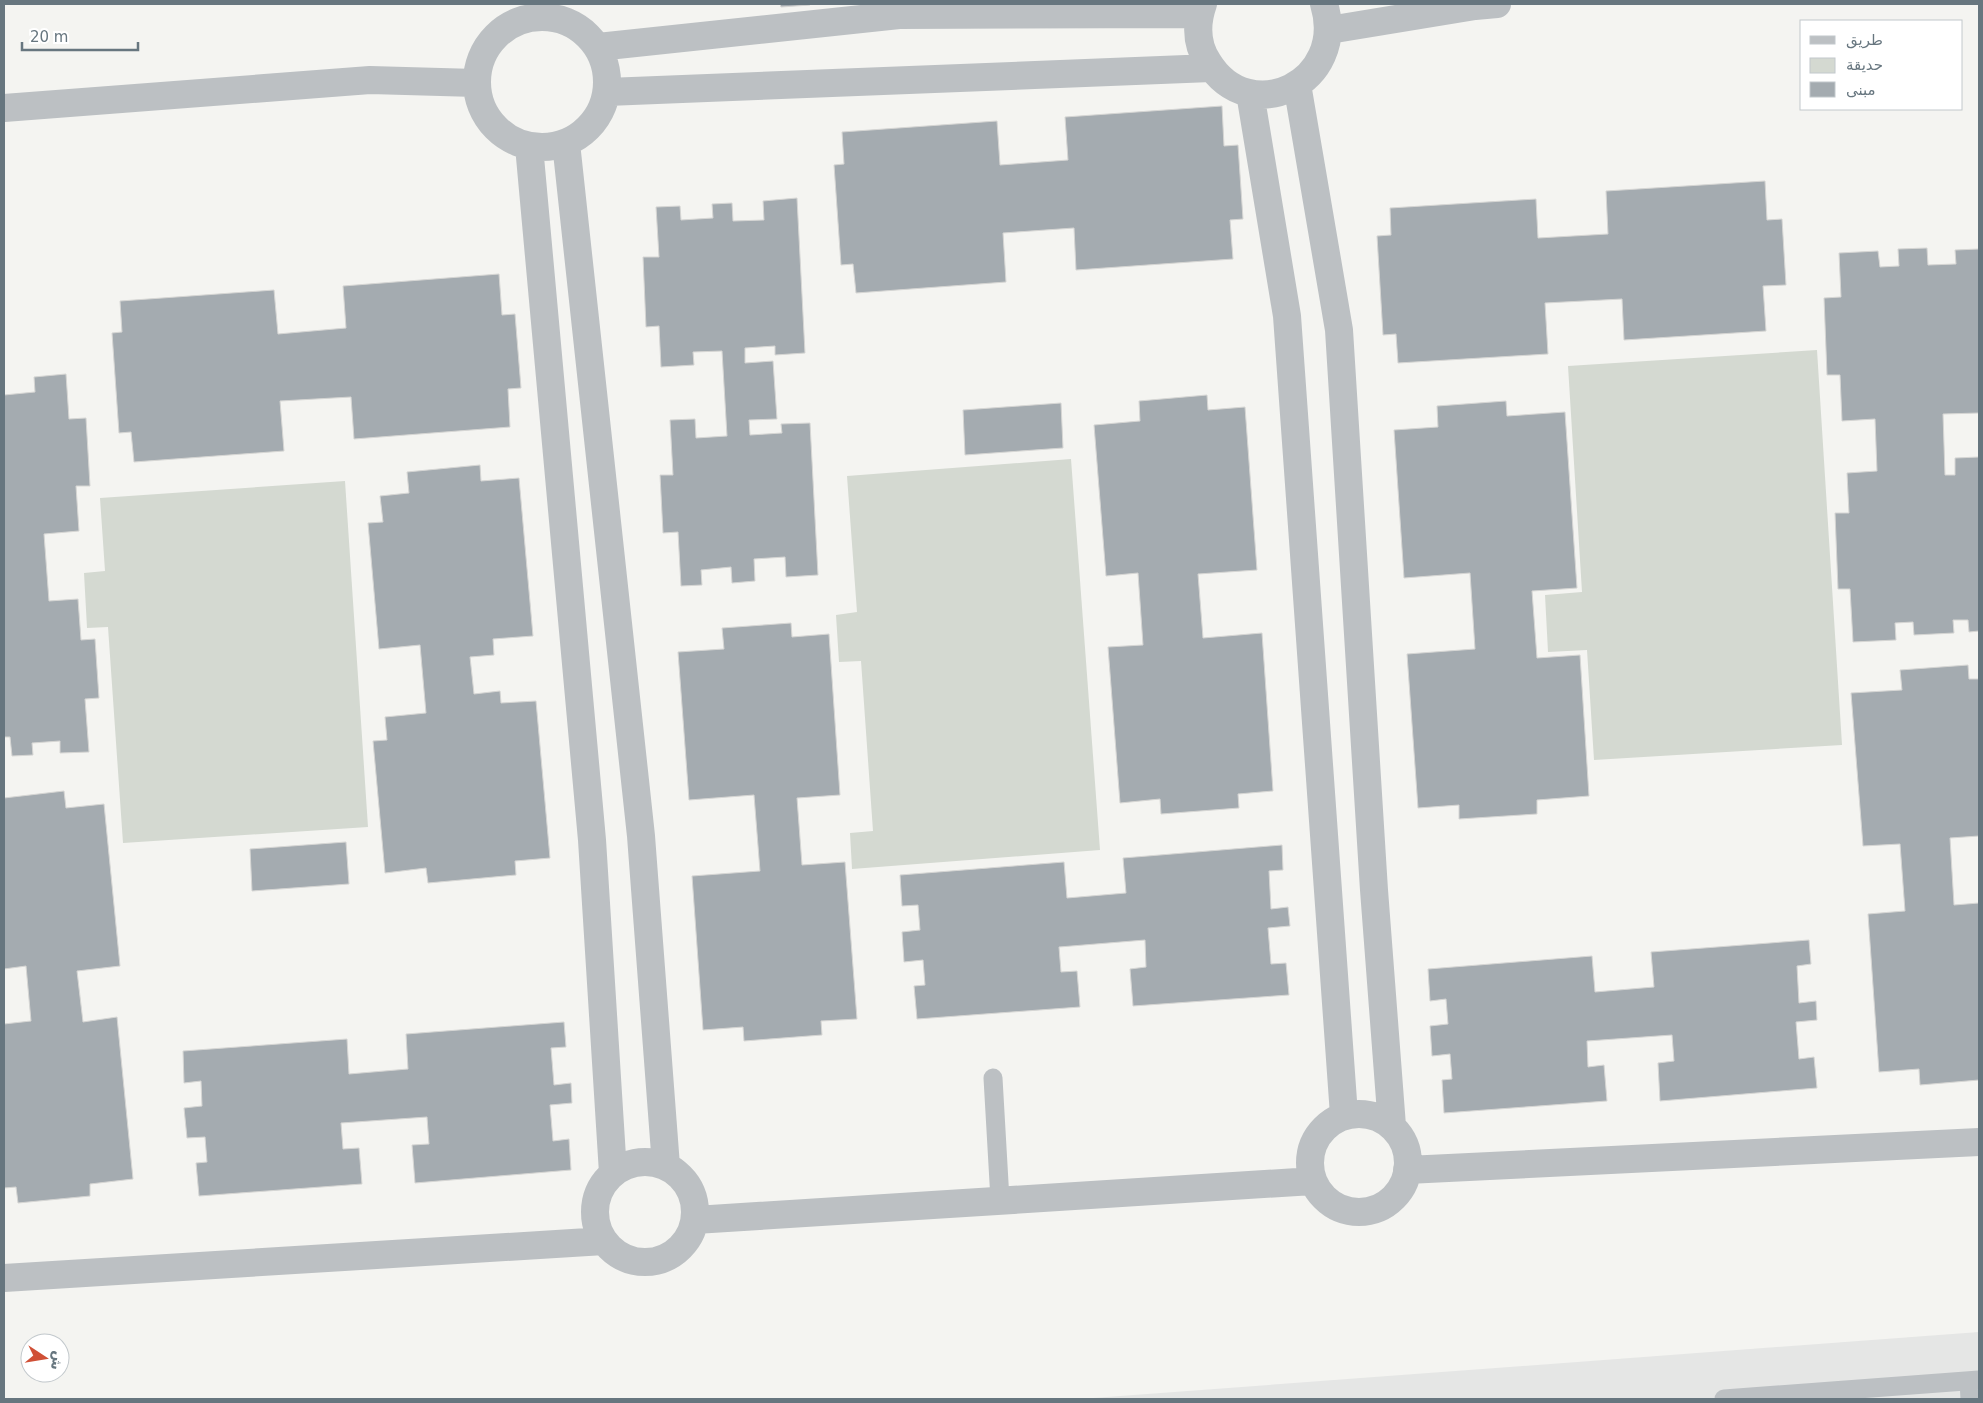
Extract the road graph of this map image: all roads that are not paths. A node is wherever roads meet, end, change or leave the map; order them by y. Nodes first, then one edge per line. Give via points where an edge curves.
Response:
1 (1324, 4) edge
2 (1497, 4) edge
3 (1201, 9) edge
4 (566, 12) edge
5 (503, 17) edge
6 (1329, 30) junction
7 (598, 47) junction
8 (1211, 68) junction
9 (476, 83) junction
10 (1298, 84) junction
11 (607, 92) junction
12 (1250, 93) junction
13 (4, 108) edge
14 (566, 143) junction
15 (529, 146) junction
16 (993, 1078) dead end
17 (1344, 1115) junction
18 (1392, 1126) junction
19 (1979, 1142) edge
20 (666, 1166) junction
21 (1407, 1170) junction
22 (613, 1173) junction
23 (1313, 1181) junction
24 (1000, 1200) junction
25 (695, 1220) junction
26 (604, 1241) junction
27 (4, 1278) edge
28 (1973, 1387) edge
29 (1724, 1399) edge

1 - 6 street
2 - 6 street
3 - 7 street via 899,15
3 - 8 street via 1200,42
4 - 5 street via 522,19
4 - 7 street
5 - 9 street via 479,63
6 - 10 street via 1320,61
7 - 11 street via 605,62
8 - 11 street
8 - 12 street via 1228,84
9 - 13 street via 370,80
9 - 15 street via 479,101 498,131
10 - 12 street via 1274,93
10 - 18 street via 1339,330
11 - 14 street via 593,123
12 - 17 street via 1286,316
14 - 15 street via 548,147
14 - 20 street via 641,836
15 - 22 street via 592,840
16 - 24 lane
17 - 18 street via 1361,1113
17 - 23 street via 1326,1125 1314,1141 1310,1160
18 - 21 street via 1407,1154
19 - 21 street
20 - 22 street via 640,1162
20 - 25 street via 688,1184 695,1202
21 - 23 street via 1393,1198 1364,1212 1348,1211 1333,1205 1321,1195
22 - 26 street via 599,1192 595,1209 596,1226
23 - 24 street
24 - 25 street
25 - 26 street via 690,1236 680,1250 665,1259 648,1263 631,1261
26 - 27 street
28 - 29 lane

